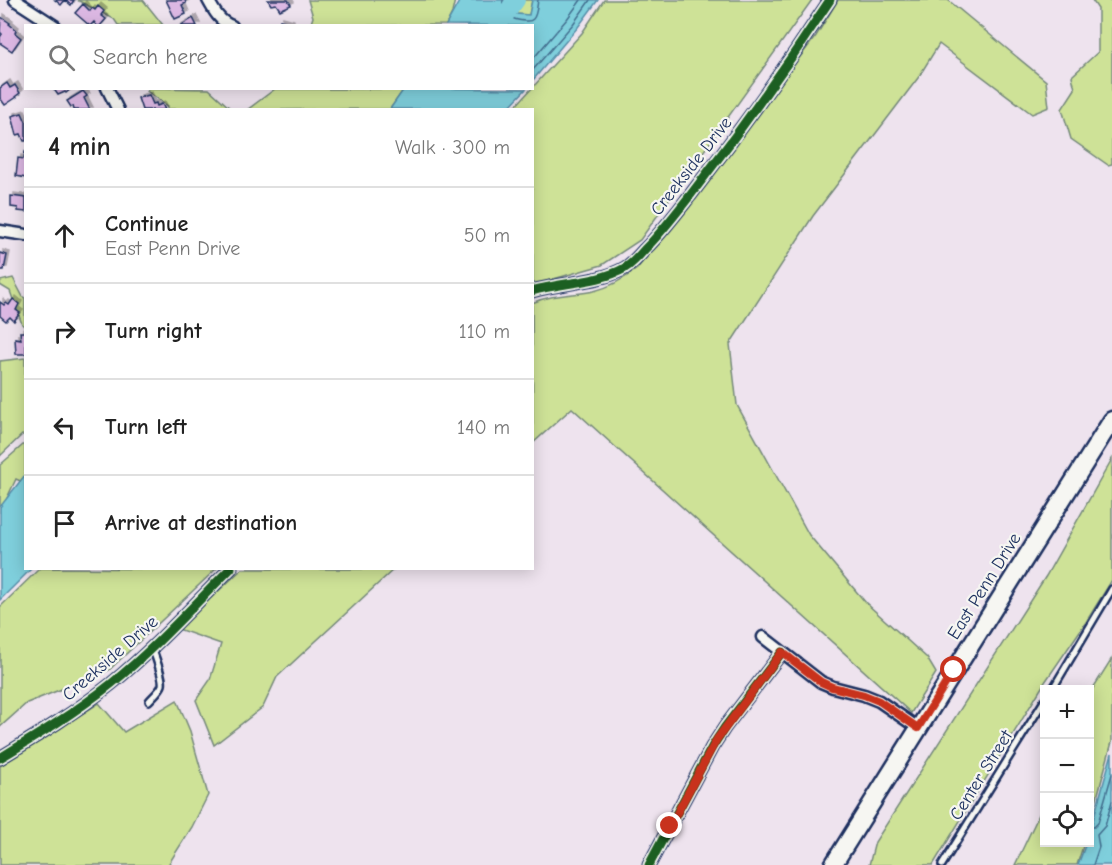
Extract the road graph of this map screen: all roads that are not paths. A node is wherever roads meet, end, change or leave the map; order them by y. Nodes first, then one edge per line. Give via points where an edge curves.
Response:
1 (16, 0) edge
2 (208, 0) edge
3 (830, 0) edge
4 (52, 24) edge
5 (227, 24) edge
6 (108, 90) edge
7 (117, 108) edge
8 (0, 231) edge
9 (24, 235) edge
10 (534, 290) edge
11 (1112, 420) edge
12 (229, 570) edge
13 (1112, 589) edge
14 (763, 637) dead end
15 (152, 646) junction
16 (782, 652) junction
17 (1055, 685) edge
18 (149, 700) dead end
19 (1040, 707) edge
20 (918, 728) junction
21 (0, 758) edge
22 (649, 865) edge
23 (833, 865) edge
24 (942, 865) edge

1 - 4 street
2 - 5 street
3 - 10 street, Creekside Drive via 742,129 671,221 634,261 599,278
6 - 7 street
8 - 9 street
11 - 20 main road, East Penn Drive
12 - 15 street, Creekside Drive
13 - 17 lane
14 - 16 street
15 - 18 lane via 162,686
15 - 21 street, Creekside Drive via 82,706
16 - 20 street via 821,682 879,701
16 - 22 street via 711,747
19 - 24 lane, Center Street
20 - 23 main road, East Penn Drive

